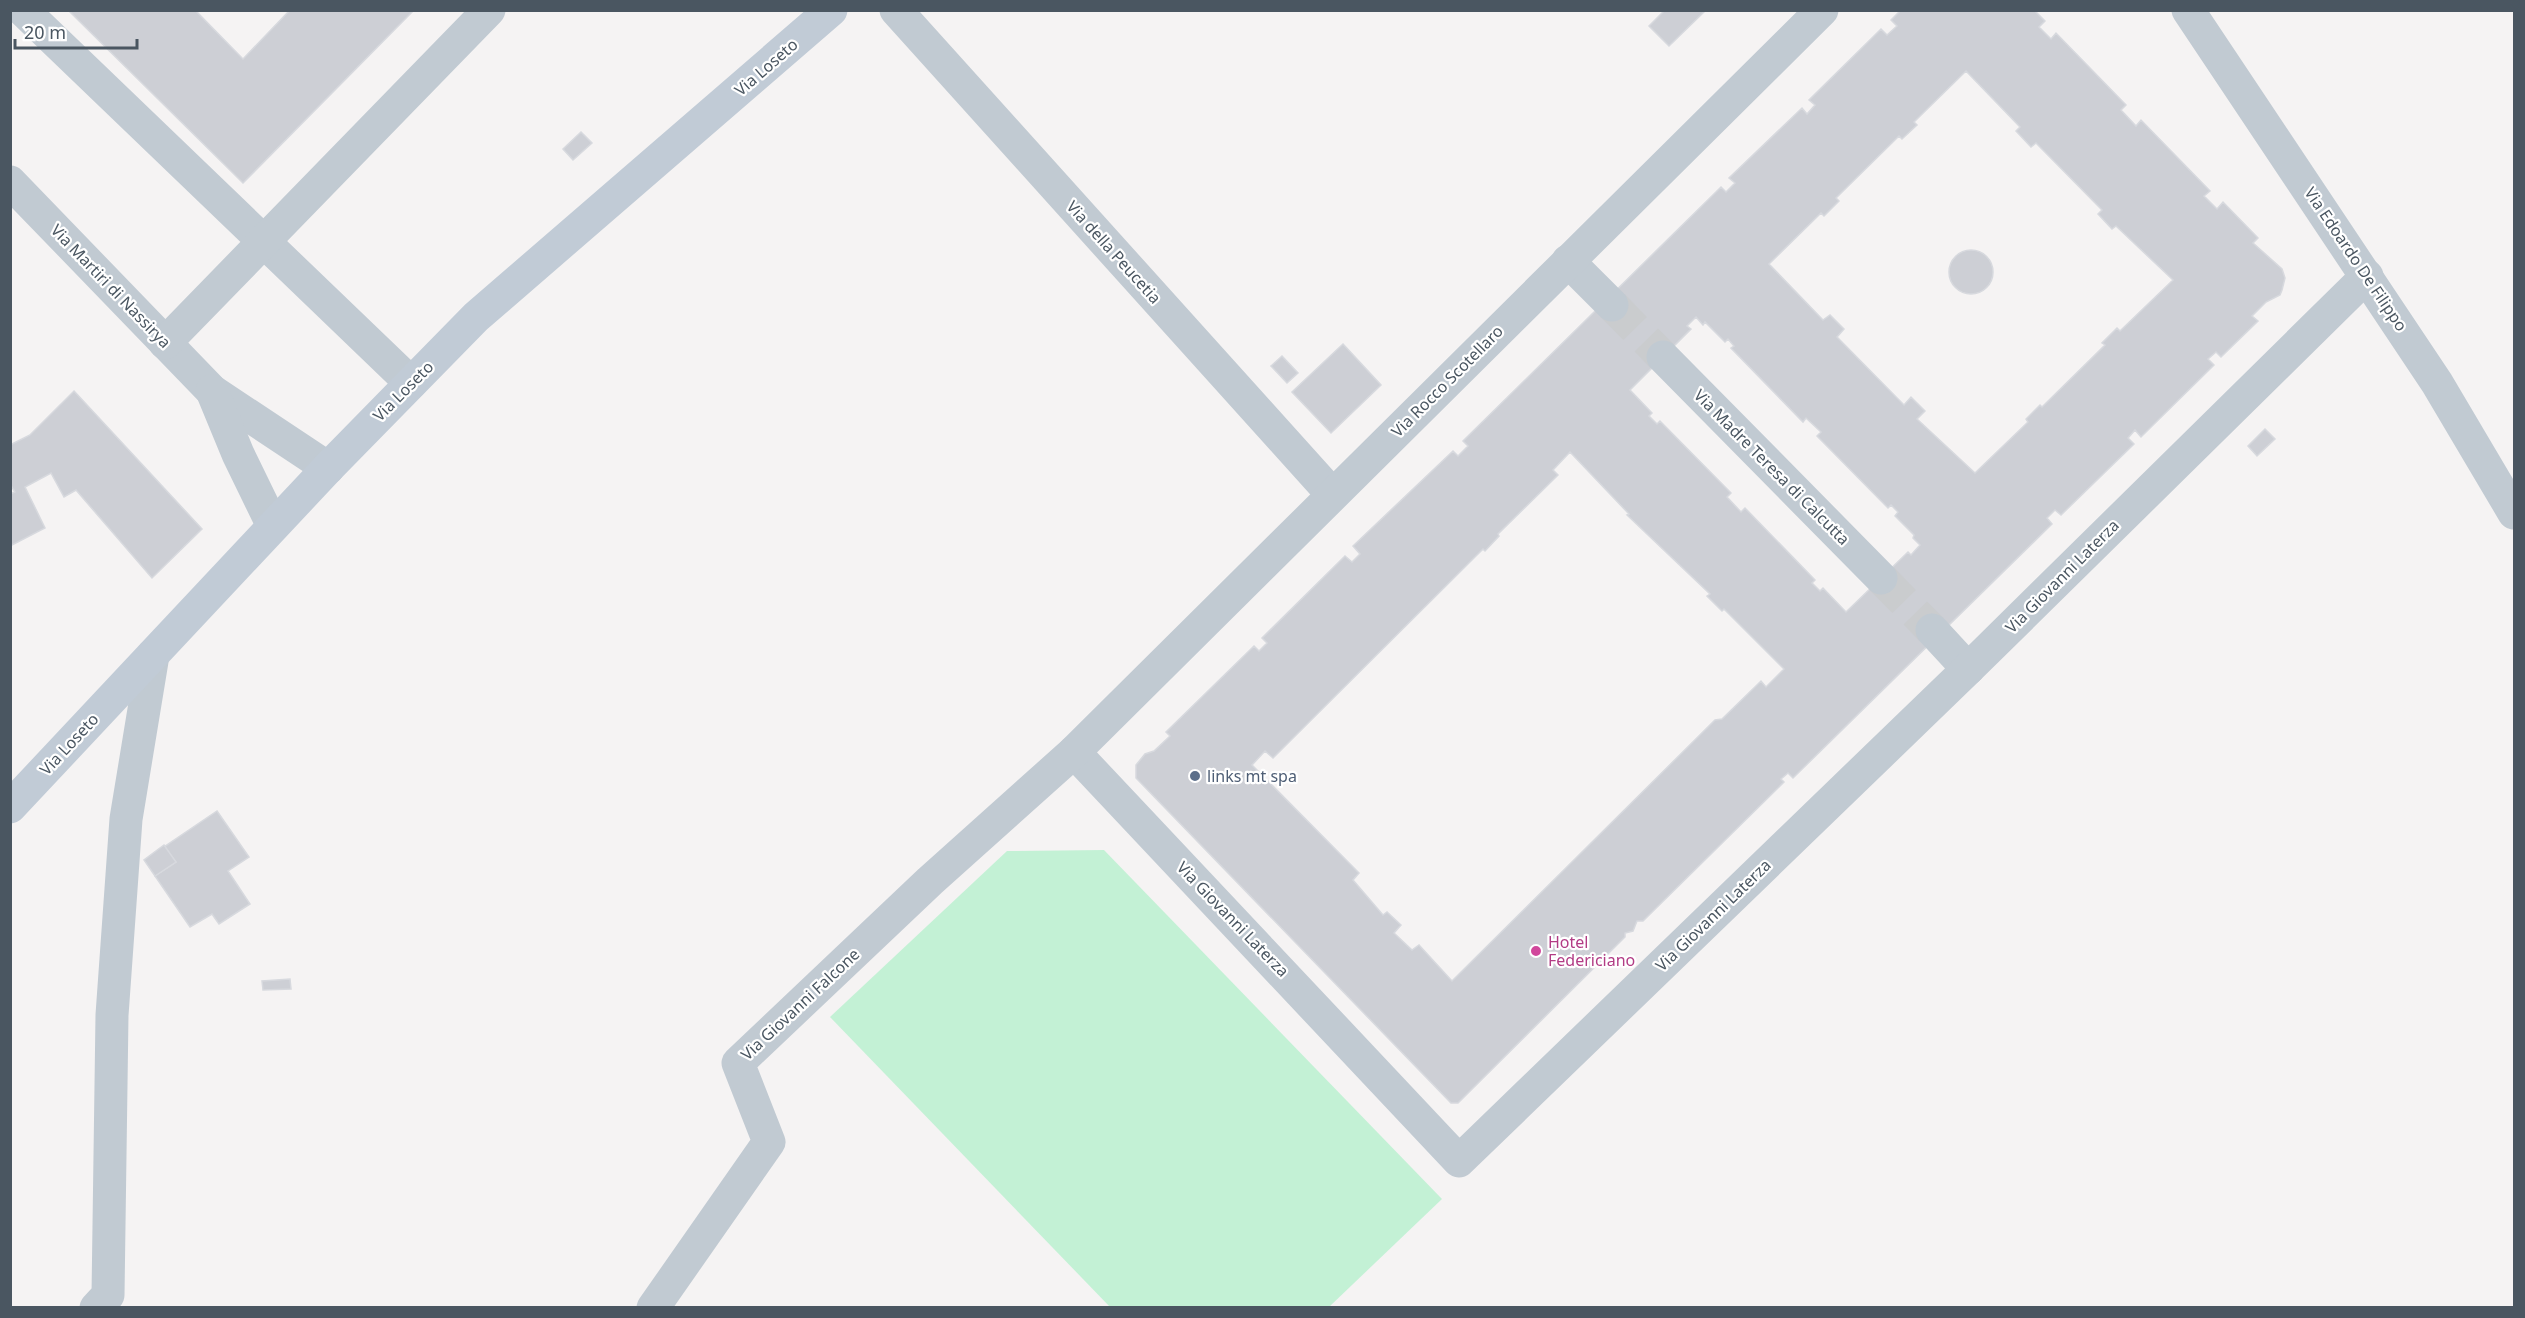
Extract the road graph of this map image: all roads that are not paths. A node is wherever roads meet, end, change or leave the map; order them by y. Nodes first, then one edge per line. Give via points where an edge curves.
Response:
1 (23, 10) edge
2 (489, 10) edge
3 (831, 10) edge
4 (896, 10) edge
5 (1822, 10) edge
6 (2188, 10) edge
7 (10, 182) edge
8 (262, 240) junction
9 (1568, 261) junction
10 (2367, 276) junction
11 (1612, 305) tunnel mouth
12 (165, 342) junction
13 (1663, 357) tunnel mouth
14 (411, 383) junction
15 (212, 391) junction
16 (328, 468) junction
17 (1332, 494) junction
18 (2514, 513) edge
19 (273, 526) junction
20 (1881, 578) tunnel mouth
21 (1932, 630) tunnel mouth
22 (153, 655) junction
23 (1968, 669) junction
24 (1074, 752) junction
25 (10, 807) edge
26 (96, 1308) edge
27 (652, 1308) edge

1 - 8 street
2 - 8 street
3 - 14 main road, Via Loseto via 476,317
4 - 17 street, Via della Peucetia
5 - 9 street, Via Rocco Scotellaro
6 - 10 street, Via Edoardo De Filippo
7 - 12 street, Via Martiri di Nassirya
8 - 12 street
8 - 14 street
9 - 11 street
9 - 17 street, Via Rocco Scotellaro
10 - 18 street, Via Edoardo De Filippo via 2437,383
10 - 23 street, Via Giovanni Laterza
12 - 15 street, Via Martiri di Nassirya
13 - 20 street, Via Madre Teresa di Calcutta
14 - 16 main road, Via Loseto
15 - 16 street
15 - 19 street
16 - 19 main road, Via Loseto
17 - 24 street, Via Rocco Scotellaro
19 - 22 main road, Via Loseto
21 - 23 street
22 - 25 main road, Via Loseto
22 - 26 street via 126,819 112,1015 108,1295
23 - 24 street, Via Giovanni Laterza via 1459,1161
24 - 27 street, Via Giovanni Falcone via 930,881 738,1063 769,1142

